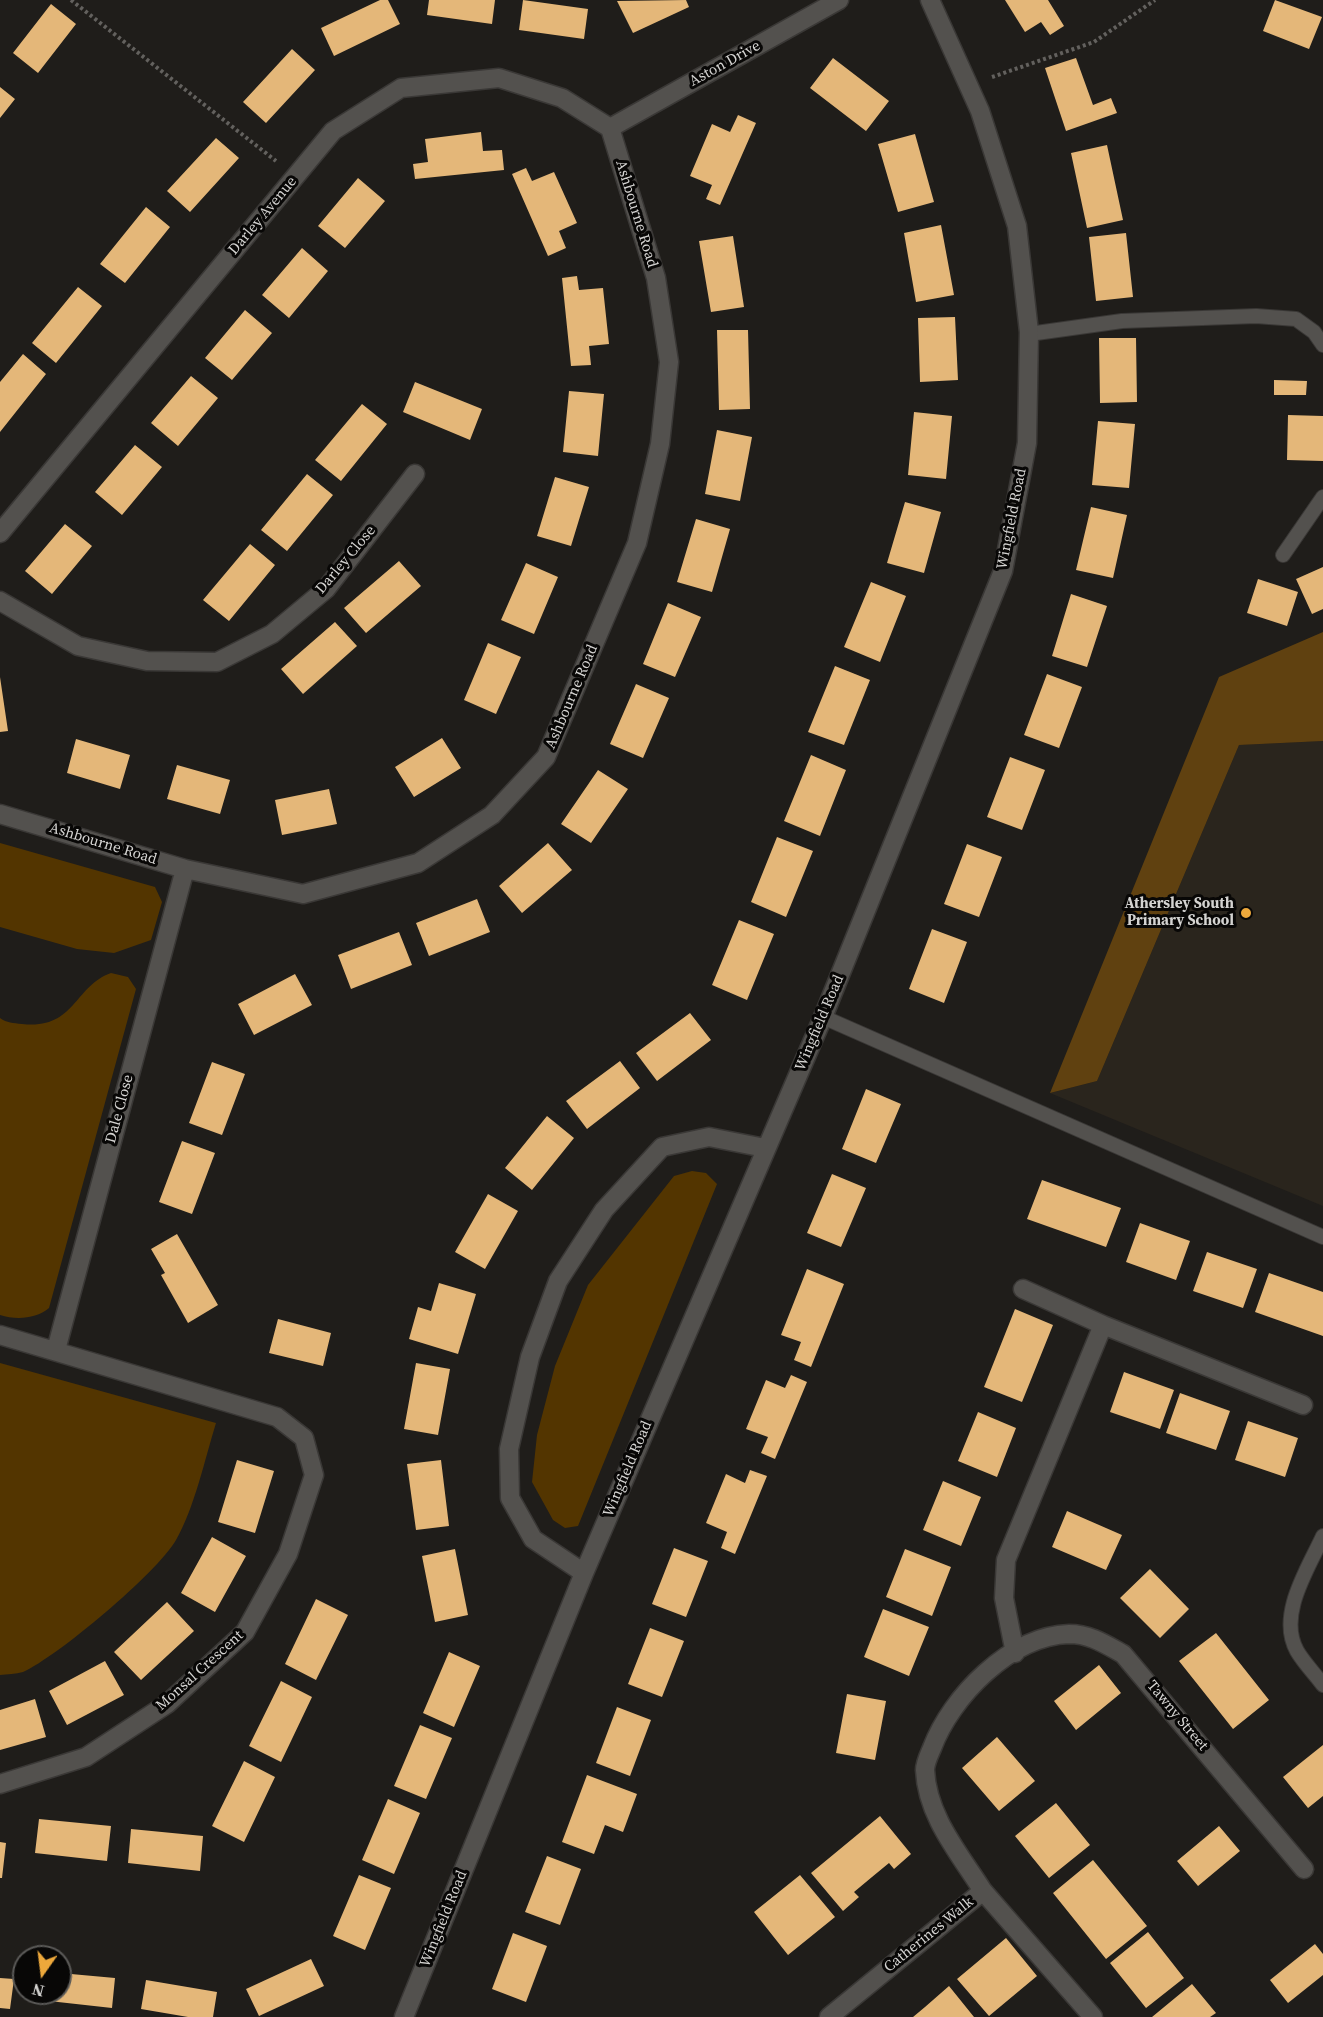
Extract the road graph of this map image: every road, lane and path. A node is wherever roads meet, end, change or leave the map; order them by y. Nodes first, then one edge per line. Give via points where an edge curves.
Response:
1 (71, 0) edge
2 (839, 0) edge
3 (930, 0) edge
4 (1155, 0) edge
5 (968, 85) junction
6 (610, 128) junction
7 (295, 177) junction
8 (1029, 334) junction
9 (1323, 345) edge
10 (415, 474) dead end
11 (1323, 497) edge
12 (0, 533) edge
13 (1283, 555) dead end
14 (0, 601) edge
15 (0, 814) edge
16 (184, 868) junction
17 (823, 1017) junction
18 (765, 1148) junction
19 (1323, 1238) edge
20 (1023, 1289) dead end
21 (1104, 1325) junction
22 (0, 1335) edge
23 (56, 1350) junction
24 (1303, 1405) dead end
25 (1323, 1536) edge
26 (584, 1573) junction
27 (1015, 1653) junction
28 (1323, 1685) edge
29 (0, 1784) edge
30 (1304, 1869) dead end
31 (983, 1891) junction
32 (410, 2015) edge
33 (829, 2017) edge
34 (1093, 2017) edge

1 - 7 path
2 - 6 street, Aston Drive
3 - 5 street, Wingfield Road
4 - 5 path via 1094,42
5 - 8 street, Wingfield Road via 1017,226
6 - 7 street, Darley Avenue via 562,98 499,78 400,88 333,131
6 - 16 street, Ashbourne Road via 656,278 669,362 660,444 637,543 546,757 492,815 418,863 303,894
7 - 12 street, Darley Avenue
8 - 9 lane via 1122,321 1256,316 1296,319 1314,332
8 - 17 street, Wingfield Road via 1026,443 1003,571
10 - 14 street, Darley Close via 326,589 272,634 217,662 147,661 78,646
11 - 13 lane
15 - 16 street, Ashbourne Road
16 - 23 street, Dale Close
17 - 18 street, Wingfield Road
17 - 19 lane
18 - 26 street, Wingfield Road
18 - 26 street via 709,1137 662,1147 604,1210 558,1281 530,1357 509,1449 510,1498 533,1539
20 - 21 street
21 - 24 street
21 - 27 street via 1006,1560 1004,1598
22 - 23 street, Monsal Crescent
23 - 29 street, Monsal Crescent via 277,1417 304,1438 314,1475 288,1554 245,1632 167,1704 86,1757
25 - 28 lane via 1296,1596 1291,1622 1296,1650
26 - 32 street, Wingfield Road
27 - 30 street, Tawny Street via 1042,1639 1068,1634 1092,1636 1123,1654
27 - 31 street, Tawny Street via 971,1685 939,1729 925,1767 933,1811
31 - 33 street, Catherines Walk
31 - 34 street, Catherines Walk

